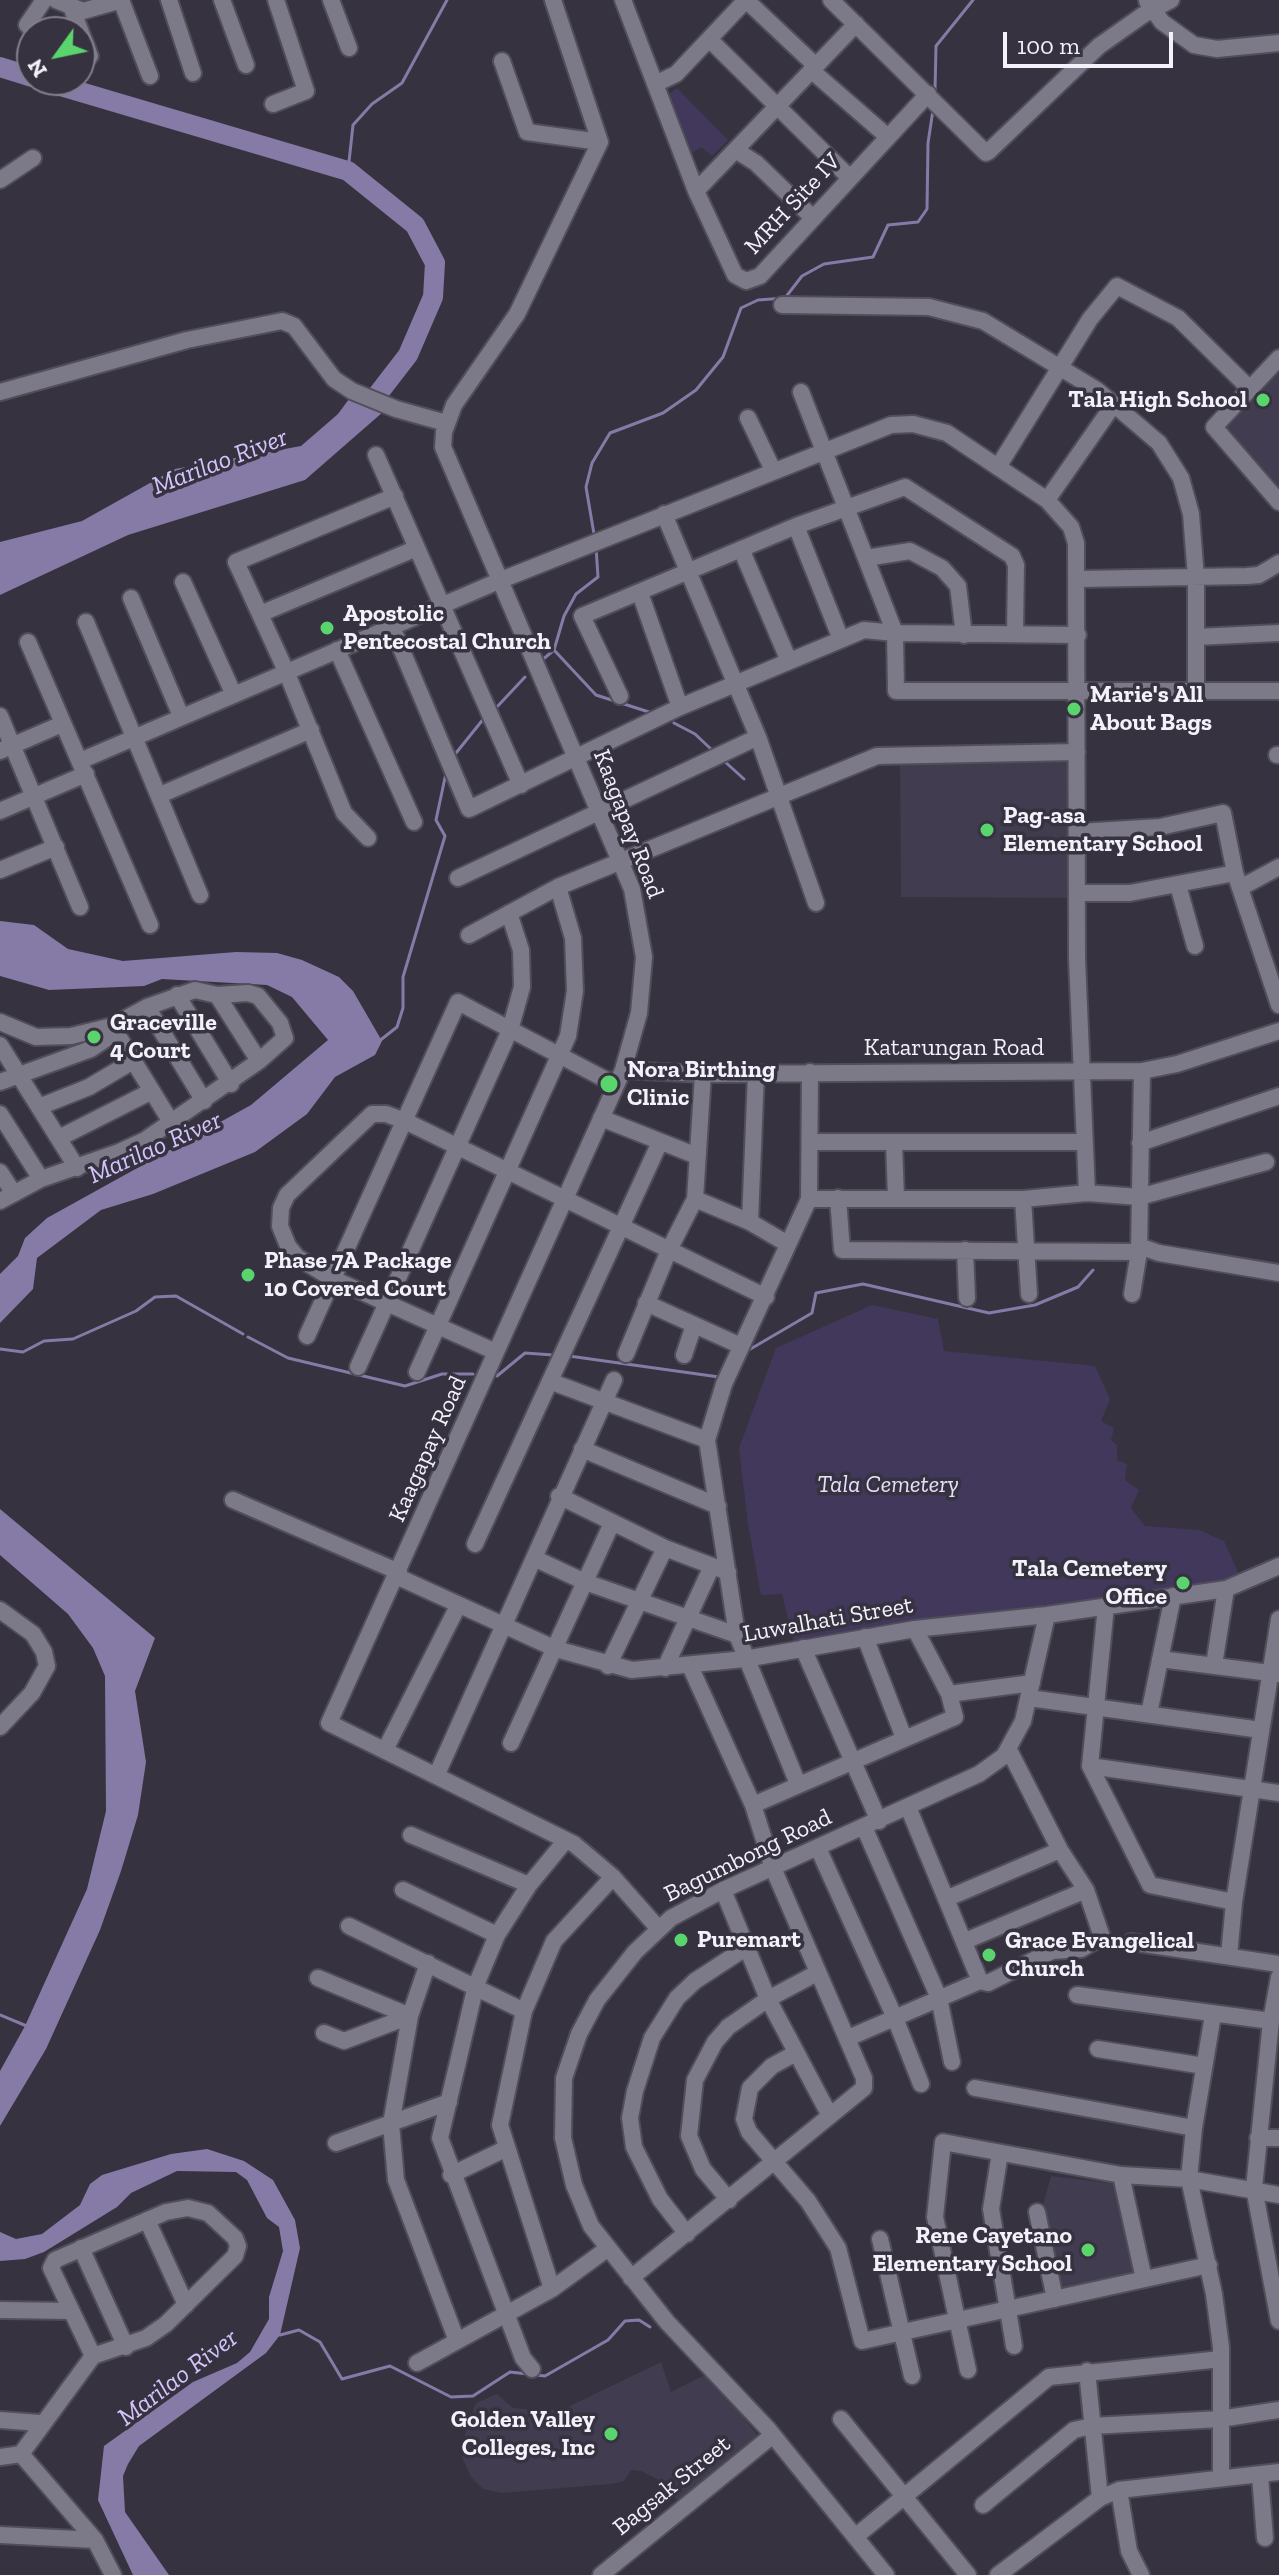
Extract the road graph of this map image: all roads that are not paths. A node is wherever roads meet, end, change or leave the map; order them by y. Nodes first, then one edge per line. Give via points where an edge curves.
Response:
1 (122, 0) edge
2 (169, 0) edge
3 (222, 0) edge
4 (276, 0) edge
5 (331, 0) edge
6 (553, 0) edge
7 (623, 0) edge
8 (746, 0) edge
9 (831, 0) edge
10 (1171, 0) edge
11 (65, 3) edge
12 (1149, 4) edge
13 (856, 24) junction
14 (709, 39) junction
15 (1279, 43) edge
16 (349, 48) dead end
17 (502, 61) dead end
18 (246, 65) dead end
19 (814, 68) junction
20 (193, 73) dead end
21 (150, 76) dead end
22 (655, 84) junction
23 (928, 94) junction
24 (273, 104) dead end
25 (777, 108) junction
26 (888, 137) junction
27 (600, 142) junction
28 (737, 151) junction
29 (33, 158) dead end
30 (850, 178) junction
31 (0, 180) edge
32 (696, 191) junction
33 (813, 218) junction
34 (782, 305) dead end
35 (1279, 358) edge
36 (1059, 367) junction
37 (1249, 388) junction
38 (0, 392) edge
39 (801, 392) dead end
40 (1114, 404) junction
41 (748, 418) dead end
42 (446, 423) junction
43 (825, 450) junction
44 (376, 455) dead end
45 (998, 467) junction
46 (773, 470) junction
47 (395, 496) junction
48 (1047, 500) junction
49 (1279, 502) edge
50 (843, 508) junction
51 (664, 514) junction
52 (796, 526) junction
53 (417, 548) junction
54 (741, 549) junction
55 (866, 558) junction
56 (1279, 563) edge
57 (688, 571) junction
58 (1196, 578) junction
59 (1079, 579) junction
60 (501, 580) junction
61 (183, 582) dead end
62 (640, 593) junction
63 (131, 598) dead end
64 (444, 605) junction
65 (260, 614) junction
66 (86, 622) dead end
67 (392, 627) junction
68 (895, 633) junction
69 (1279, 633) edge
70 (1015, 634) junction
71 (964, 635) junction
72 (1078, 635) junction
73 (840, 637) junction
74 (1196, 637) junction
75 (28, 642) dead end
76 (337, 650) junction
77 (789, 661) junction
78 (286, 671) junction
79 (736, 686) junction
80 (1279, 691) edge
81 (1077, 692) junction
82 (1196, 692) junction
83 (234, 695) junction
84 (620, 696) dead end
85 (680, 707) junction
86 (0, 716) edge
87 (181, 716) junction
88 (62, 724) junction
89 (311, 730) junction
90 (136, 736) junction
91 (758, 737) junction
92 (6, 748) edge
93 (1077, 752) junction
94 (578, 759) junction
95 (83, 768) junction
96 (521, 785) junction
97 (160, 795) junction
98 (780, 795) junction
99 (34, 797) junction
100 (599, 810) junction
101 (0, 811) edge
102 (414, 822) dead end
103 (1079, 832) junction
104 (368, 838) dead end
105 (56, 847) junction
106 (620, 860) junction
107 (1279, 867) edge
108 (0, 870) edge
109 (458, 878) dead end
110 (1238, 881) junction
111 (1178, 885) junction
112 (558, 887) junction
113 (1078, 893) junction
114 (200, 895) dead end
115 (816, 903) dead end
116 (80, 907) dead end
117 (509, 913) junction
118 (150, 925) dead end
119 (469, 935) dead end
120 (1195, 946) dead end
121 (177, 995) junction
122 (217, 995) junction
123 (1279, 1005) edge
124 (147, 1007) junction
125 (0, 1022) edge
126 (114, 1029) junction
127 (510, 1030) junction
128 (1279, 1031) edge
129 (0, 1045) edge
130 (561, 1057) junction
131 (133, 1061) junction
132 (259, 1061) junction
133 (1142, 1071) junction
134 (810, 1072) junction
135 (756, 1073) junction
136 (1082, 1073) junction
137 (17, 1074) junction
138 (703, 1074) junction
139 (620, 1078) junction
140 (0, 1082) edge
141 (231, 1084) junction
142 (152, 1091) junction
143 (1279, 1096) edge
144 (204, 1101) junction
145 (39, 1107) junction
146 (0, 1114) edge
147 (601, 1118) junction
148 (405, 1121) junction
149 (171, 1122) junction
150 (59, 1138) junction
151 (660, 1142) junction
152 (810, 1142) junction
153 (894, 1142) junction
154 (1083, 1142) junction
155 (1140, 1143) junction
156 (457, 1146) junction
157 (697, 1156) junction
158 (1266, 1162) dead end
159 (77, 1168) junction
160 (508, 1171) junction
161 (0, 1172) edge
162 (41, 1179) junction
163 (1087, 1193) junction
164 (7, 1197) edge
165 (1139, 1197) junction
166 (564, 1198) junction
167 (838, 1198) junction
168 (896, 1198) junction
169 (695, 1199) junction
170 (809, 1199) junction
171 (1023, 1199) junction
172 (750, 1222) junction
173 (620, 1226) junction
174 (786, 1243) junction
175 (1139, 1249) junction
176 (669, 1250) junction
177 (965, 1250) junction
178 (1025, 1250) junction
179 (1279, 1273) edge
180 (331, 1278) junction
181 (1029, 1294) dead end
182 (1132, 1294) dead end
183 (766, 1297) junction
184 (967, 1298) dead end
185 (646, 1303) junction
186 (385, 1304) junction
187 (694, 1325) junction
188 (436, 1327) junction
189 (307, 1336) dead end
190 (741, 1346) junction
191 (496, 1352) junction
192 (626, 1354) dead end
193 (684, 1355) dead end
194 (358, 1367) dead end
195 (417, 1372) dead end
196 (614, 1380) dead end
197 (552, 1382) junction
198 (603, 1403) junction
199 (707, 1440) junction
200 (582, 1449) junction
201 (559, 1496) junction
202 (233, 1500) dead end
203 (718, 1506) junction
204 (612, 1523) junction
205 (475, 1544) dead end
206 (665, 1548) junction
207 (536, 1559) junction
208 (1279, 1566) edge
209 (720, 1569) junction
210 (398, 1574) junction
211 (585, 1582) junction
212 (1226, 1589) junction
213 (1173, 1596) junction
214 (641, 1602) junction
215 (458, 1606) junction
216 (1106, 1606) junction
217 (0, 1610) edge
218 (1047, 1615) junction
219 (1279, 1619) edge
220 (686, 1620) junction
221 (504, 1628) junction
222 (915, 1629) junction
223 (737, 1635) junction
224 (865, 1637) junction
225 (803, 1648) junction
226 (556, 1649) junction
227 (745, 1659) junction
228 (1160, 1659) junction
229 (1214, 1665) junction
230 (608, 1666) junction
231 (690, 1666) junction
232 (665, 1668) junction
233 (1274, 1674) edge
234 (1031, 1690) junction
235 (949, 1694) junction
236 (1096, 1706) junction
237 (1149, 1714) junction
238 (0, 1727) edge
239 (1261, 1730) junction
240 (904, 1738) junction
241 (511, 1743) dead end
242 (385, 1750) junction
243 (1009, 1750) junction
244 (854, 1760) junction
245 (1090, 1766) junction
246 (437, 1774) junction
247 (798, 1784) junction
248 (1253, 1787) junction
249 (1279, 1793) edge
250 (753, 1805) junction
251 (908, 1807) junction
252 (872, 1824) junction
253 (411, 1835) dead end
254 (566, 1840) junction
255 (818, 1848) junction
256 (1060, 1850) junction
257 (773, 1868) junction
258 (613, 1877) junction
259 (529, 1885) junction
260 (403, 1890) dead end
261 (723, 1890) junction
262 (1086, 1890) junction
263 (948, 1898) junction
264 (1234, 1902) junction
265 (349, 1926) dead end
266 (658, 1928) junction
267 (497, 1935) junction
268 (965, 1941) junction
269 (1131, 1942) dead end
270 (747, 1947) junction
271 (1229, 1956) junction
272 (428, 1963) junction
273 (1279, 1964) edge
274 (817, 1973) junction
275 (1279, 1977) edge
276 (318, 1978) dead end
277 (980, 1981) junction
278 (476, 1985) junction
279 (1077, 1995) dead end
280 (939, 1998) junction
281 (768, 1999) junction
282 (524, 2011) junction
283 (1213, 2015) junction
284 (410, 2016) junction
285 (895, 2018) junction
286 (1271, 2021) junction
287 (324, 2033) dead end
288 (848, 2038) junction
289 (1098, 2049) dead end
290 (796, 2053) junction
291 (952, 2062) dead end
292 (1204, 2066) junction
293 (921, 2084) dead end
294 (975, 2088) dead end
295 (449, 2102) junction
296 (830, 2116) junction
297 (391, 2124) junction
298 (1194, 2128) junction
299 (1258, 2138) junction
300 (1279, 2138) edge
301 (336, 2143) dead end
302 (505, 2149) junction
303 (1000, 2153) junction
304 (774, 2163) junction
305 (451, 2175) junction
306 (1121, 2175) junction
307 (1189, 2179) junction
308 (1254, 2188) junction
309 (1279, 2195) edge
310 (729, 2200) junction
311 (1037, 2212) dead end
312 (147, 2220) junction
313 (687, 2234) junction
314 (880, 2239) dead end
315 (81, 2248) junction
316 (607, 2249) junction
317 (1273, 2256) edge
318 (1209, 2265) junction
319 (631, 2278) junction
320 (1144, 2279) junction
321 (552, 2289) junction
322 (1055, 2299) junction
323 (186, 2305) junction
324 (0, 2310) edge
325 (1007, 2310) junction
326 (71, 2311) junction
327 (506, 2315) junction
328 (1278, 2316) edge
329 (956, 2319) junction
330 (901, 2333) junction
331 (457, 2341) junction
332 (1014, 2346) dead end
333 (126, 2347) junction
334 (93, 2356) junction
335 (1221, 2359) junction
336 (417, 2363) dead end
337 (532, 2369) dead end
338 (968, 2370) dead end
339 (1087, 2371) junction
340 (912, 2376) dead end
341 (1279, 2410) edge
342 (841, 2419) dead end
343 (1220, 2419) junction
344 (0, 2420) edge
345 (40, 2423) junction
346 (1092, 2426) junction
347 (773, 2435) junction
348 (21, 2454) junction
349 (0, 2457) edge
350 (1279, 2472) edge
351 (1260, 2476) junction
352 (1221, 2477) junction
353 (1119, 2490) junction
354 (905, 2495) junction
355 (1100, 2498) junction
356 (983, 2505) dead end
357 (0, 2535) edge
358 (855, 2537) junction
359 (1265, 2538) dead end
360 (95, 2540) junction
361 (113, 2575) edge
362 (601, 2575) edge
363 (886, 2575) edge
364 (968, 2575) edge
365 (998, 2575) edge
366 (1141, 2575) edge

1 - 11 street via 95,10
1 - 21 street
2 - 20 street
3 - 18 street
4 - 24 street via 306,91
5 - 16 street
6 - 27 street
7 - 22 street, MRH Site IV
8 - 14 street
8 - 19 street
9 - 13 street
10 - 12 street
12 - 15 street via 1173,32 1205,48
12 - 23 street via 987,153
13 - 19 street
13 - 23 street
14 - 22 street via 676,74
14 - 25 street
17 - 27 street via 527,132
19 - 25 street
19 - 26 street
22 - 32 street, MRH Site IV
23 - 26 street, MRH Site IV
25 - 28 street
25 - 30 street
26 - 30 street, MRH Site IV
27 - 42 street via 517,314 460,394
28 - 32 street
28 - 33 street
29 - 31 street
30 - 33 street, MRH Site IV
32 - 33 street, MRH Site IV via 735,275 746,281 760,276
34 - 36 street via 945,309 983,321
35 - 37 street
36 - 37 street via 1117,286 1194,331
36 - 40 street
36 - 45 street
37 - 49 street via 1214,427
38 - 42 street via 269,320 294,326 340,379 396,409
39 - 43 street
40 - 48 street
40 - 58 street via 1159,443 1181,478 1191,514
41 - 46 street
42 - 60 street, Kaagapay Road via 444,454
43 - 45 street via 891,425 913,424 947,433
43 - 46 street
43 - 50 street
44 - 47 street
45 - 48 street
46 - 51 street
47 - 53 street
47 - 65 street via 236,562
48 - 59 street via 1071,527
50 - 52 street
50 - 55 street
50 - 70 street via 907,488 1008,553 1016,565
51 - 57 street
51 - 60 street
52 - 54 street
52 - 73 street
53 - 64 street
53 - 65 street
54 - 57 street
54 - 77 street
55 - 68 street
55 - 71 street via 910,551 942,568 958,586
56 - 58 street via 1259,575
57 - 62 street
57 - 79 street
58 - 59 street
58 - 74 street
59 - 72 street
60 - 64 street
60 - 94 street, Kaagapay Road
61 - 83 street
62 - 84 street via 582,616
62 - 85 street
63 - 87 street
64 - 67 street
64 - 96 street
65 - 78 street
66 - 90 street
67 - 76 street
67 - 96 street via 469,809
68 - 71 street
68 - 73 street via 864,630
68 - 81 street via 896,691
69 - 74 street
70 - 71 street
70 - 72 street
72 - 81 street
73 - 77 street
74 - 82 street
75 - 88 street
76 - 78 street
76 - 102 street
77 - 79 street
78 - 83 street
78 - 89 street
79 - 85 street
79 - 91 street
80 - 82 street
81 - 82 street
81 - 93 street
83 - 87 street
85 - 94 street
86 - 92 street
87 - 90 street
88 - 92 street
88 - 95 street
89 - 97 street
89 - 104 street via 344,813
90 - 95 street
90 - 97 street
91 - 98 street
91 - 100 street
92 - 99 street
93 - 98 street via 895,753
93 - 103 street
94 - 96 street
94 - 100 street, Kaagapay Road
95 - 99 street
95 - 118 street
97 - 114 street
98 - 106 street
98 - 115 street
99 - 101 street
99 - 105 street
100 - 106 street, Kaagapay Road
100 - 109 street
103 - 110 street via 1160,827 1222,813
103 - 113 street
105 - 108 street
105 - 116 street
106 - 112 street
106 - 139 street, Kaagapay Road via 641,923 644,957 639,1013
107 - 110 street
110 - 111 street
110 - 123 street
111 - 113 street via 1130,893
111 - 120 street
112 - 117 street
112 - 130 street via 573,938 575,991
113 - 136 street
117 - 119 street
117 - 127 street via 521,950 522,987
121 - 122 street via 195,990
121 - 124 street
121 - 141 street
122 - 132 street
122 - 132 street via 258,996 280,1023 283,1043
124 - 126 street
124 - 144 street
125 - 126 street via 36,1037
126 - 131 street
126 - 137 street via 91,1049
127 - 130 street
127 - 148 street via 458,1002
127 - 156 street
128 - 133 street, Katarungan Road
129 - 137 street
130 - 139 street
130 - 160 street
131 - 142 street
131 - 145 street via 89,1087
132 - 141 street
133 - 136 street, Katarungan Road
133 - 155 street
134 - 135 street, Katarungan Road
134 - 136 street, Katarungan Road
134 - 152 street
135 - 138 street, Katarungan Road
135 - 172 street
136 - 154 street
137 - 140 street
137 - 145 street
138 - 139 street, Katarungan Road
138 - 157 street
139 - 147 street, Kaagapay Road
141 - 144 street
142 - 149 street
142 - 150 street
143 - 155 street
144 - 149 street
145 - 150 street
146 - 162 street
147 - 151 street
147 - 166 street, Kaagapay Road
148 - 156 street
148 - 180 street
148 - 180 street via 377,1112 367,1117 294,1186 281,1208 280,1226 288,1246
149 - 159 street via 119,1152
150 - 159 street
151 - 157 street
151 - 173 street
152 - 153 street
152 - 170 street
153 - 154 street
153 - 168 street
154 - 163 street
155 - 165 street
156 - 160 street
156 - 186 street
157 - 169 street
158 - 165 street
159 - 162 street
160 - 166 street
160 - 188 street
161 - 164 street
162 - 164 street
163 - 165 street
163 - 171 street
165 - 175 street
166 - 173 street
166 - 191 street, Kaagapay Road
167 - 168 street
167 - 170 street
167 - 177 street via 842,1250
168 - 171 street
169 - 172 street
169 - 176 street
170 - 174 street
171 - 178 street
172 - 174 street
173 - 176 street
173 - 197 street
174 - 183 street
175 - 178 street
175 - 179 street
175 - 182 street
176 - 183 street
176 - 185 street
177 - 178 street
177 - 184 street
178 - 181 street
180 - 186 street
180 - 189 street
183 - 190 street
185 - 187 street
185 - 192 street
186 - 188 street
186 - 194 street
187 - 190 street
187 - 193 street
188 - 191 street
188 - 195 street
190 - 199 street
191 - 210 street, Kaagapay Road
196 - 198 street
197 - 198 street
197 - 205 street
198 - 199 street
198 - 200 street
199 - 203 street
200 - 201 street
200 - 203 street
201 - 204 street
201 - 207 street
202 - 210 street, Luwalhati Street
203 - 209 street
204 - 206 street
204 - 211 street
206 - 209 street
206 - 214 street
207 - 211 street
207 - 221 street
208 - 212 street, Luwalhati Street
209 - 220 street
209 - 223 street
210 - 215 street, Luwalhati Street
210 - 242 street, Kaagapay Road via 329,1723
211 - 214 street
211 - 226 street
212 - 213 street, Luwalhati Street
212 - 229 street
213 - 216 street, Luwalhati Street
213 - 228 street
214 - 220 street
214 - 230 street
215 - 221 street, Luwalhati Street
215 - 242 street
216 - 218 street, Luwalhati Street
216 - 236 street
217 - 238 street via 33,1634 47,1666 32,1693
218 - 222 street, Luwalhati Street
218 - 234 street, Bagumbong Road
219 - 233 street
220 - 223 street
220 - 232 street
221 - 226 street, Luwalhati Street
221 - 246 street
222 - 224 street, Luwalhati Street
222 - 235 street
223 - 227 street
224 - 225 street, Luwalhati Street
224 - 240 street
225 - 227 street, Luwalhati Street
225 - 244 street
226 - 230 street, Luwalhati Street
226 - 241 street
227 - 231 street, Luwalhati Street
227 - 247 street
228 - 229 street
228 - 237 street
229 - 233 street
230 - 232 street, Luwalhati Street
231 - 232 street, Luwalhati Street
231 - 250 street
233 - 239 street
234 - 235 street
234 - 236 street
234 - 243 street, Bagumbong Road
235 - 240 street via 955,1717
236 - 237 street
236 - 245 street
237 - 239 street
239 - 248 street
240 - 244 street
242 - 246 street
243 - 251 street, Bagumbong Road via 979,1774
243 - 256 street
244 - 247 street
244 - 252 street
245 - 248 street
245 - 264 street via 1150,1885
246 - 254 street
247 - 250 street
248 - 249 street
248 - 264 street
250 - 257 street
251 - 252 street, Bagumbong Road
251 - 263 street
252 - 255 street, Bagumbong Road
252 - 280 street
253 - 259 street
254 - 258 street
254 - 259 street
255 - 257 street, Bagumbong Road
255 - 285 street
256 - 262 street
256 - 263 street
257 - 261 street, Bagumbong Road
257 - 274 street
258 - 266 street
258 - 282 street via 554,1941
259 - 267 street
260 - 267 street
261 - 266 street, Bagumbong Road
261 - 270 street
262 - 268 street
262 - 277 street via 1099,1920 1098,1942 1052,1951 988,1983
263 - 268 street
264 - 271 street
265 - 272 street
266 - 316 street, Bagumbong Road via 597,2000 564,2078 562,2126 570,2170 585,2213
267 - 278 street
268 - 277 street
269 - 271 street
270 - 281 street
270 - 313 street via 677,1998 643,2059 635,2091 630,2118 634,2147 660,2199
271 - 273 street
272 - 278 street
272 - 284 street
274 - 281 street
274 - 288 street
275 - 286 street
276 - 284 street
277 - 280 street
278 - 282 street
278 - 295 street
279 - 283 street
280 - 285 street
280 - 291 street
281 - 290 street
281 - 310 street via 715,2042 690,2101 694,2152
282 - 302 street via 500,2125
283 - 286 street
283 - 292 street
284 - 287 street via 344,2041
284 - 297 street
285 - 288 street
285 - 293 street
286 - 299 street
288 - 296 street via 864,2088
289 - 292 street
290 - 296 street
290 - 304 street via 759,2077 744,2105 749,2132
292 - 298 street
294 - 298 street
295 - 297 street
295 - 305 street via 440,2138
296 - 304 street
297 - 301 street
297 - 331 street via 396,2180
298 - 307 street
299 - 300 street
299 - 308 street
302 - 305 street
302 - 321 street
303 - 306 street
303 - 325 street via 991,2209
303 - 329 street via 943,2142 935,2217
304 - 310 street
304 - 330 street via 808,2201 838,2248 862,2341
305 - 327 street
306 - 307 street
306 - 320 street
307 - 308 street
307 - 318 street
308 - 309 street
308 - 317 street
310 - 313 street
311 - 322 street
312 - 315 street
312 - 323 street
312 - 323 street via 188,2208 208,2213 235,2238 235,2256
313 - 319 street
314 - 330 street
315 - 326 street via 55,2260 51,2268
315 - 333 street
316 - 319 street, Bagumbong Road
316 - 321 street
317 - 328 street
318 - 320 street
318 - 335 street
319 - 347 street, Bagumbong Road
320 - 322 street
321 - 327 street
322 - 325 street
323 - 333 street via 146,2338
324 - 326 street
325 - 329 street
325 - 332 street
326 - 334 street
327 - 331 street
327 - 337 street
329 - 330 street
329 - 338 street
330 - 340 street
331 - 336 street
333 - 334 street
334 - 345 street
335 - 339 street
335 - 343 street
339 - 346 street
339 - 354 street via 1049,2377
341 - 343 street
342 - 354 street
343 - 346 street
343 - 352 street
344 - 345 street
345 - 348 street
346 - 355 street
346 - 356 street via 1074,2430
347 - 358 street, Bagumbong Road
347 - 362 street, Bagsak Street
348 - 349 street
348 - 360 street
350 - 351 street
351 - 352 street
351 - 359 street
352 - 353 street
353 - 355 street
353 - 366 street via 1129,2551
354 - 358 street
354 - 364 street
355 - 365 street
357 - 360 street
358 - 363 street, Bagumbong Road
360 - 361 street

